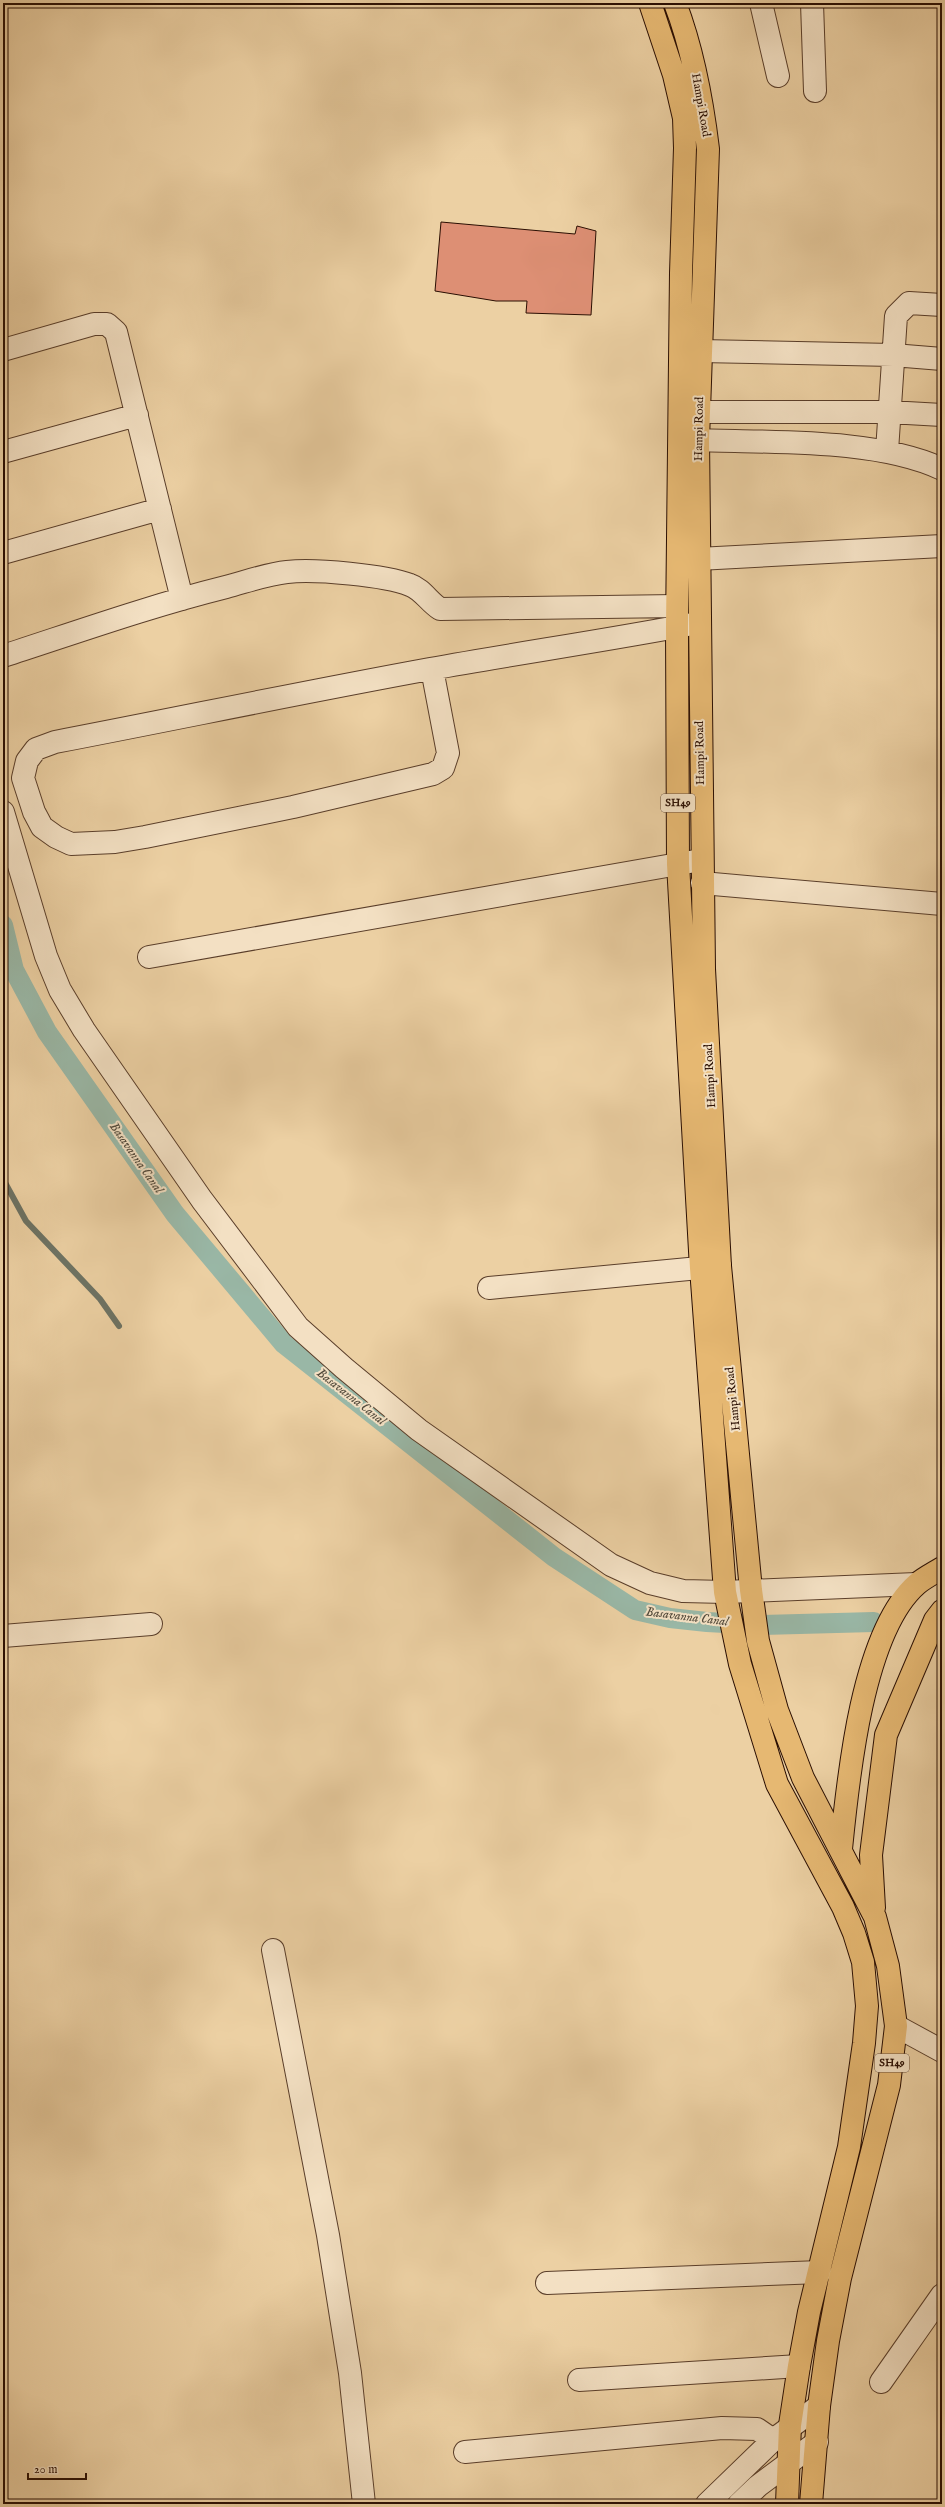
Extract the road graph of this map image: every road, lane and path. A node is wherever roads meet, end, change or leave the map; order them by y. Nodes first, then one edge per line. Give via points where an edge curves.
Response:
1 (650, 3) edge
2 (675, 3) edge
3 (761, 3) edge
4 (812, 3) edge
5 (778, 76) dead end
6 (816, 91) dead end
7 (942, 305) edge
8 (3, 350) edge
9 (700, 350) junction
10 (893, 355) junction
11 (942, 359) edge
12 (699, 412) junction
13 (889, 412) junction
14 (137, 415) junction
15 (942, 415) edge
16 (698, 440) junction
17 (3, 452) edge
18 (887, 452) junction
19 (942, 470) edge
20 (160, 509) junction
21 (942, 546) edge
22 (3, 553) edge
23 (698, 559) junction
24 (182, 599) junction
25 (677, 617) junction
26 (698, 623) junction
27 (3, 656) edge
28 (432, 669) junction
29 (3, 812) edge
30 (701, 860) junction
31 (678, 864) junction
32 (702, 883) junction
33 (942, 904) edge
34 (149, 957) dead end
35 (710, 1267) junction
36 (489, 1288) dead end
37 (942, 1568) edge
38 (916, 1584) junction
39 (752, 1595) junction
40 (727, 1599) junction
41 (942, 1611) edge
42 (151, 1624) dead end
43 (3, 1636) edge
44 (841, 1849) junction
45 (875, 1917) junction
46 (273, 1950) dead end
47 (896, 2026) junction
48 (942, 2051) edge
49 (820, 2272) junction
50 (547, 2283) dead end
51 (942, 2295) edge
52 (799, 2366) junction
53 (580, 2380) dead end
54 (881, 2382) dead end
55 (819, 2406) junction
56 (790, 2425) junction
57 (773, 2440) junction
58 (817, 2442) junction
59 (465, 2452) dead end
60 (788, 2464) junction
61 (364, 2504) edge
62 (707, 2504) edge
63 (739, 2504) edge
64 (787, 2504) edge
65 (811, 2504) edge

1 - 25 main road, SH49 via 674,75 684,118 685,140
2 - 9 main road, Hampi Road / SH49 via 703,104 708,149
3 - 5 street
4 - 6 street
7 - 10 street via 915,302 904,306 896,316
8 - 14 street via 94,324 108,324 116,332
9 - 10 street
9 - 12 main road, Hampi Road / SH49
10 - 11 street
10 - 13 street
12 - 13 street
12 - 16 main road, Hampi Road / SH49
13 - 15 street
13 - 18 street
14 - 17 street
14 - 20 street
16 - 18 street via 807,444
16 - 23 main road, Hampi Road / SH49
18 - 19 street
20 - 22 street
20 - 24 street
21 - 23 street
23 - 26 main road, Hampi Road / SH49
24 - 25 street via 286,572 303,572 387,579 411,585 440,609
24 - 27 street
25 - 26 street
25 - 28 street
25 - 31 main road, SH49
26 - 30 main road, Hampi Road / SH49
28 - 28 street via 448,753 443,768 433,774 116,842 72,844 56,838 42,827 34,812 24,778 27,761 36,749 55,742
29 - 40 street via 37,927 60,990 84,1030 202,1200 298,1327 419,1430 610,1565 657,1585
30 - 31 street
30 - 32 main road, Hampi Road / SH49
31 - 34 street
31 - 35 main road, SH49
32 - 33 street
32 - 35 main road, Hampi Road / SH49
35 - 36 street
35 - 39 main road, Hampi Road / SH49
35 - 40 main road, SH49
37 - 38 main road
38 - 39 street
38 - 44 main road via 888,1626 862,1705 846,1795
39 - 40 street
39 - 44 main road, SH49 via 758,1641 777,1710 803,1778
40 - 49 main road, SH49 via 759,1726 778,1784 843,1907 863,1962 867,2006 858,2096
41 - 45 main road via 935,1620 886,1735 872,1855
42 - 43 street
44 - 45 main road, SH49
45 - 47 main road, SH49 via 888,1966
46 - 61 street via 328,2235 350,2373
47 - 48 street
47 - 55 main road, SH49 via 889,2085 840,2278
49 - 50 street
49 - 52 main road, SH49
51 - 54 street
52 - 53 street
52 - 56 main road, SH49
55 - 56 street
55 - 58 main road, SH49
56 - 57 street
56 - 60 main road, SH49
57 - 59 street via 757,2429 722,2428
57 - 62 street
58 - 60 street
58 - 65 main road, SH49
60 - 63 street
60 - 64 main road, SH49

